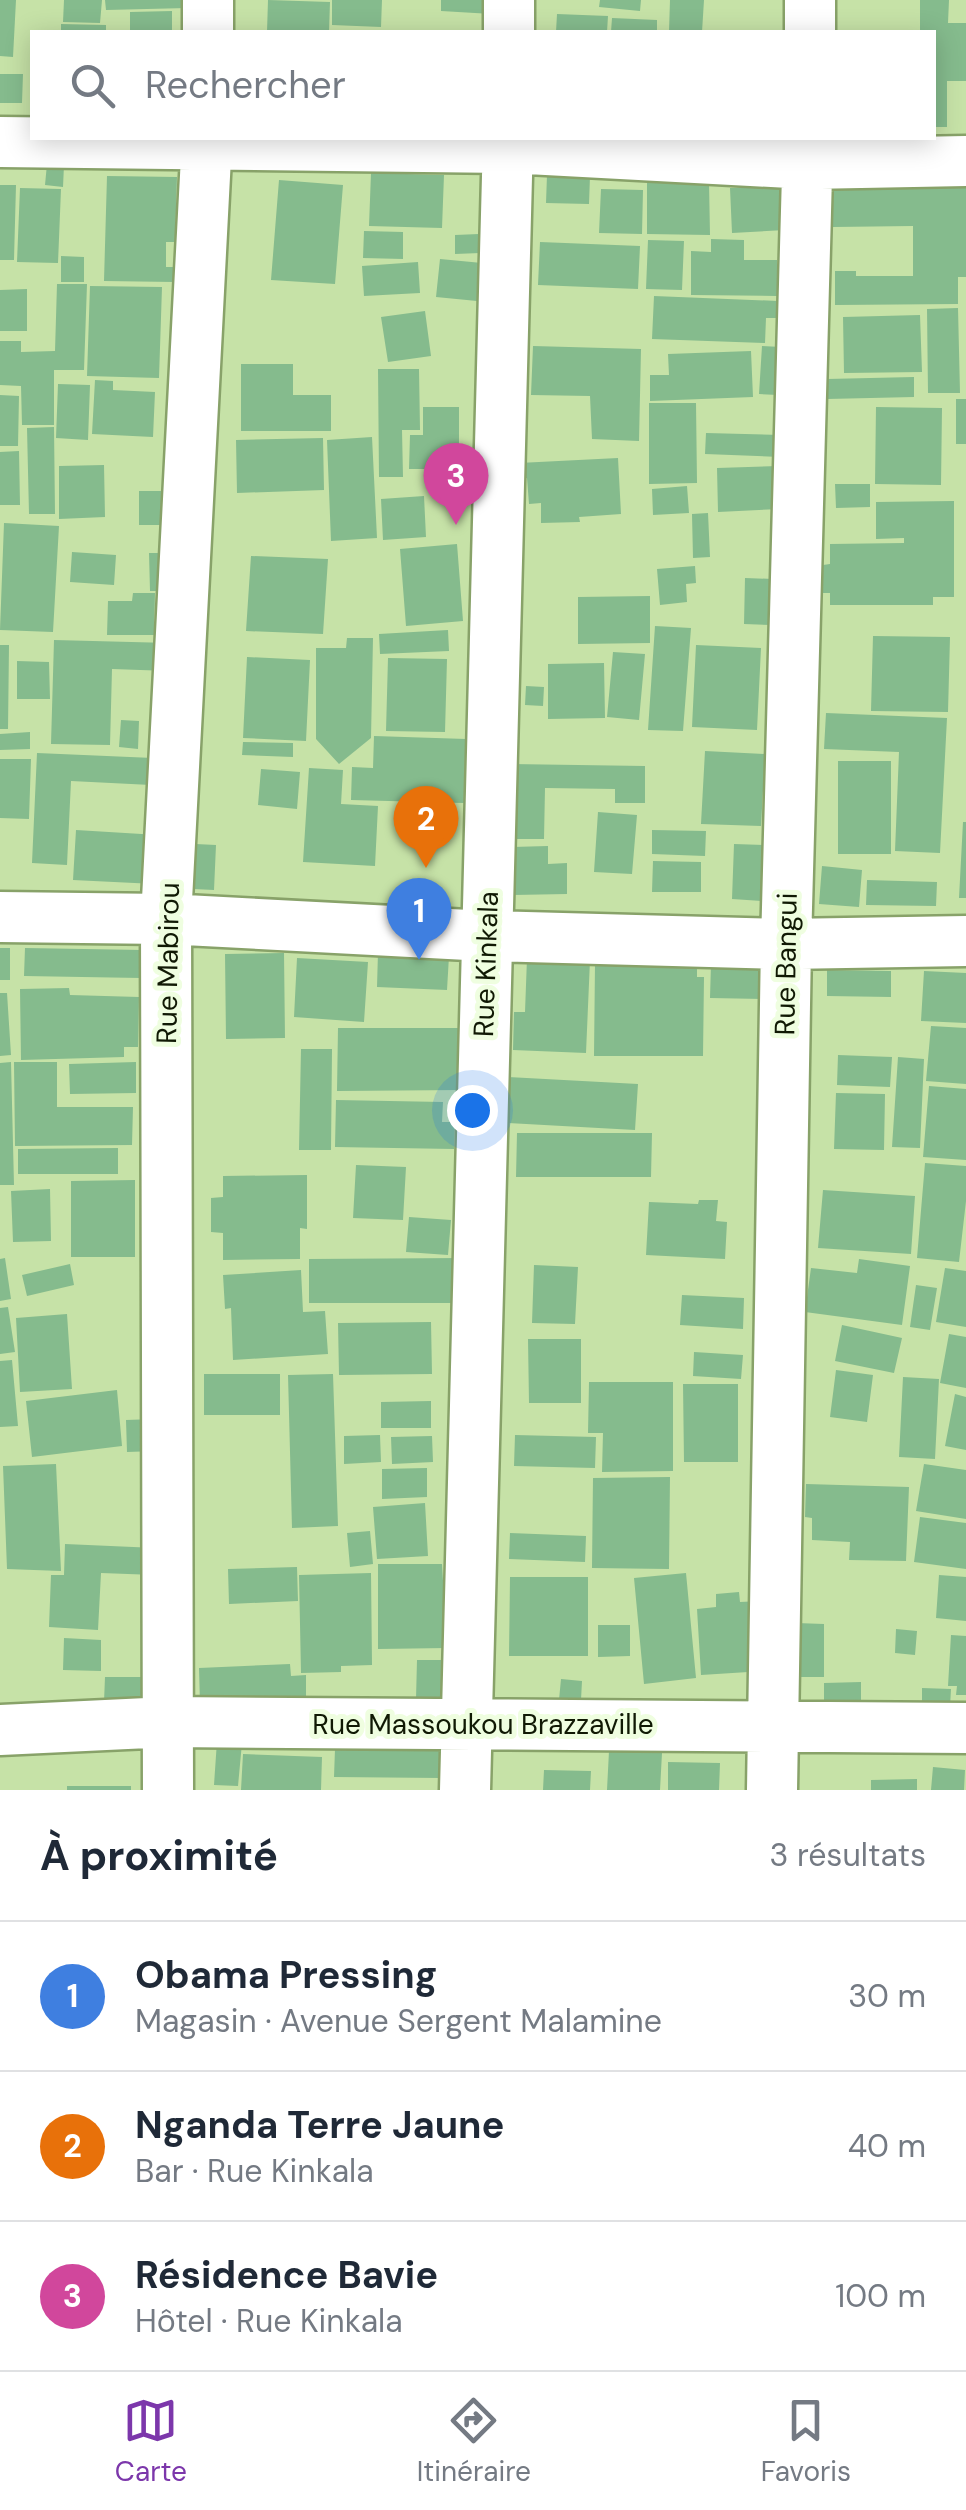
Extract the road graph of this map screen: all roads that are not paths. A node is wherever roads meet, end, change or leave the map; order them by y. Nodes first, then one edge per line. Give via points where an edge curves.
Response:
1 (208, 0) edge
2 (509, 0) edge
3 (810, 0) edge
4 (208, 30) edge
5 (509, 30) edge
6 (810, 30) edge
7 (0, 142) edge
8 (207, 142) edge
9 (508, 143) edge
10 (808, 151) edge
11 (966, 161) edge
12 (0, 917) edge
13 (166, 918) junction
14 (487, 936) junction
15 (966, 941) edge
16 (786, 944) junction
17 (169, 1722) junction
18 (465, 1724) junction
19 (774, 1725) junction
20 (966, 1728) edge
21 (0, 1730) edge
22 (168, 1790) edge
23 (465, 1790) edge
24 (772, 1790) edge

1 - 4 street
2 - 5 street
3 - 6 street
7 - 8 street
8 - 9 street
8 - 13 street, Rue Mabirou
9 - 10 street
9 - 14 street, Rue Kinkala
10 - 11 street
10 - 16 street, Rue Bangui
12 - 13 street
13 - 14 street
13 - 17 street, Rue Mabirou
14 - 16 street
14 - 18 street, Rue Kinkala
15 - 16 street
16 - 19 street, Rue Bangui
17 - 18 street, Rue Massoukou Brazzaville
17 - 21 street, Rue Massoukou Brazzaville
17 - 22 street, Rue Mabirou
18 - 19 street, Rue Massoukou Brazzaville
18 - 23 street, Rue Kinkala
19 - 20 street, Rue Massoukou Brazzaville
19 - 24 street, Rue Bangui

